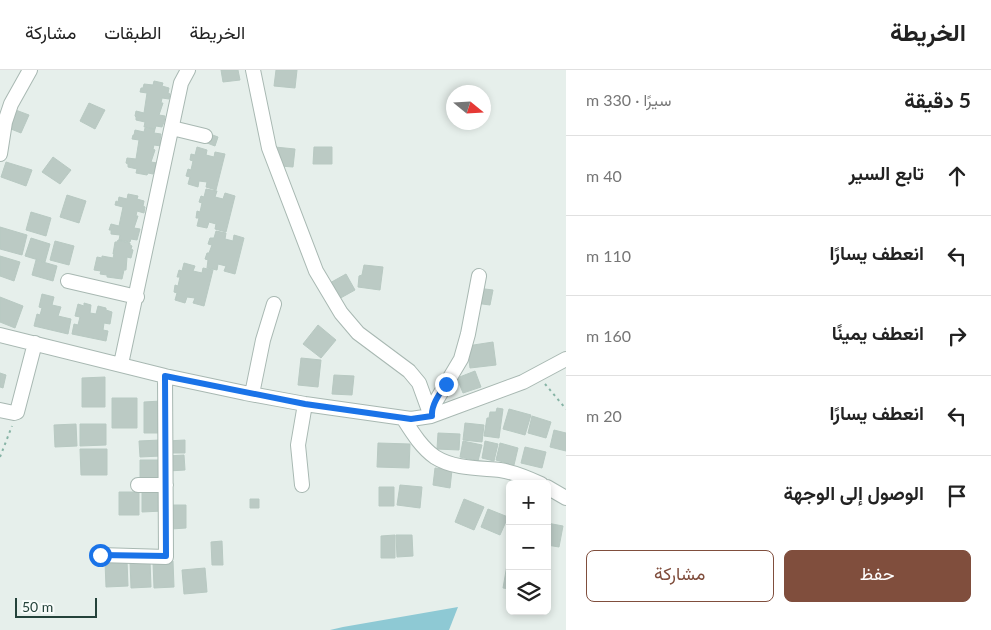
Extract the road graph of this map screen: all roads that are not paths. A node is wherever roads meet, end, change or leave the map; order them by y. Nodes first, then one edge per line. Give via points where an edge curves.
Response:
1 (30, 70) edge
2 (188, 70) edge
3 (253, 70) edge
4 (2, 122) edge
5 (172, 128) junction
6 (205, 136) dead end
7 (0, 154) edge
8 (478, 276) dead end
9 (68, 281) dead end
10 (137, 297) junction
11 (274, 304) dead end
12 (0, 335) edge
13 (35, 343) junction
14 (566, 359) edge
15 (121, 364) junction
16 (165, 376) junction
17 (252, 394) junction
18 (305, 404) junction
19 (0, 410) edge
20 (431, 414) junction
21 (403, 418) junction
22 (534, 480) edge
23 (138, 485) dead end
24 (166, 485) junction
25 (302, 485) dead end
26 (551, 489) edge
27 (566, 498) edge
28 (100, 555) dead end

1 - 4 street
2 - 5 street via 181,83
3 - 20 street via 269,148 316,270 341,313 358,333 409,371 419,383
4 - 7 street
5 - 6 street
5 - 10 street
8 - 20 street via 461,359
9 - 10 street
10 - 15 street
11 - 17 street
12 - 13 street
13 - 15 street
13 - 19 street via 17,412
14 - 20 street via 523,382
15 - 16 street
16 - 17 street
16 - 24 street
17 - 18 street
18 - 21 street
18 - 25 street via 298,444
20 - 21 street
21 - 22 street via 416,438 435,457 454,464 500,470
23 - 24 street
24 - 28 street via 166,556
26 - 27 street

